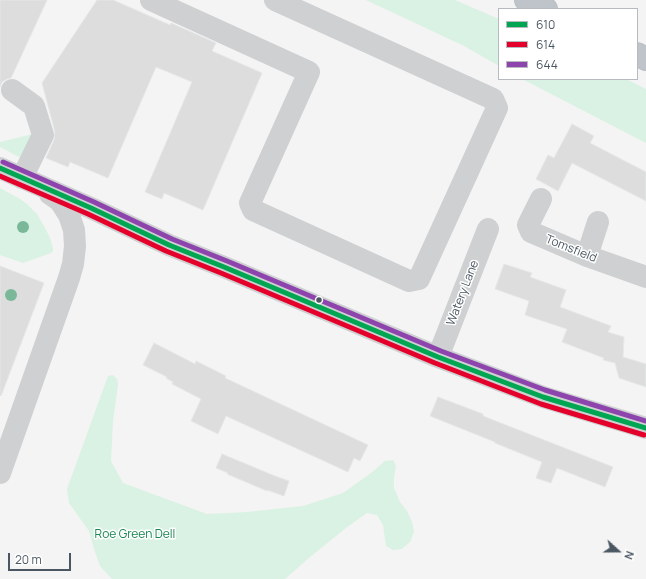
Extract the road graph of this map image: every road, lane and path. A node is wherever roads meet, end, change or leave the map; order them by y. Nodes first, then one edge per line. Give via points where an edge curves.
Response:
1 (151, 0) edge
2 (274, 0) edge
3 (526, 0) edge
4 (544, 8) edge
5 (12, 90) dead end
6 (0, 168) edge
7 (32, 183) junction
8 (541, 199) dead end
9 (598, 222) dead end
10 (488, 229) dead end
11 (587, 256) junction
12 (646, 277) edge
13 (438, 357) junction
14 (646, 428) edge
15 (0, 473) edge

1 - 2 street via 309,72 250,202 254,210 409,281 419,279 497,108 493,99
3 - 4 highway
5 - 7 street via 34,106 43,135
6 - 7 street
7 - 13 street via 169,245
7 - 15 street via 60,201 69,215 74,230 75,246 69,278
8 - 11 street, Tomsfield via 528,225 531,232
9 - 11 street
10 - 13 street, Watery Lane
11 - 12 street, Tomsfield
13 - 14 street via 543,397

